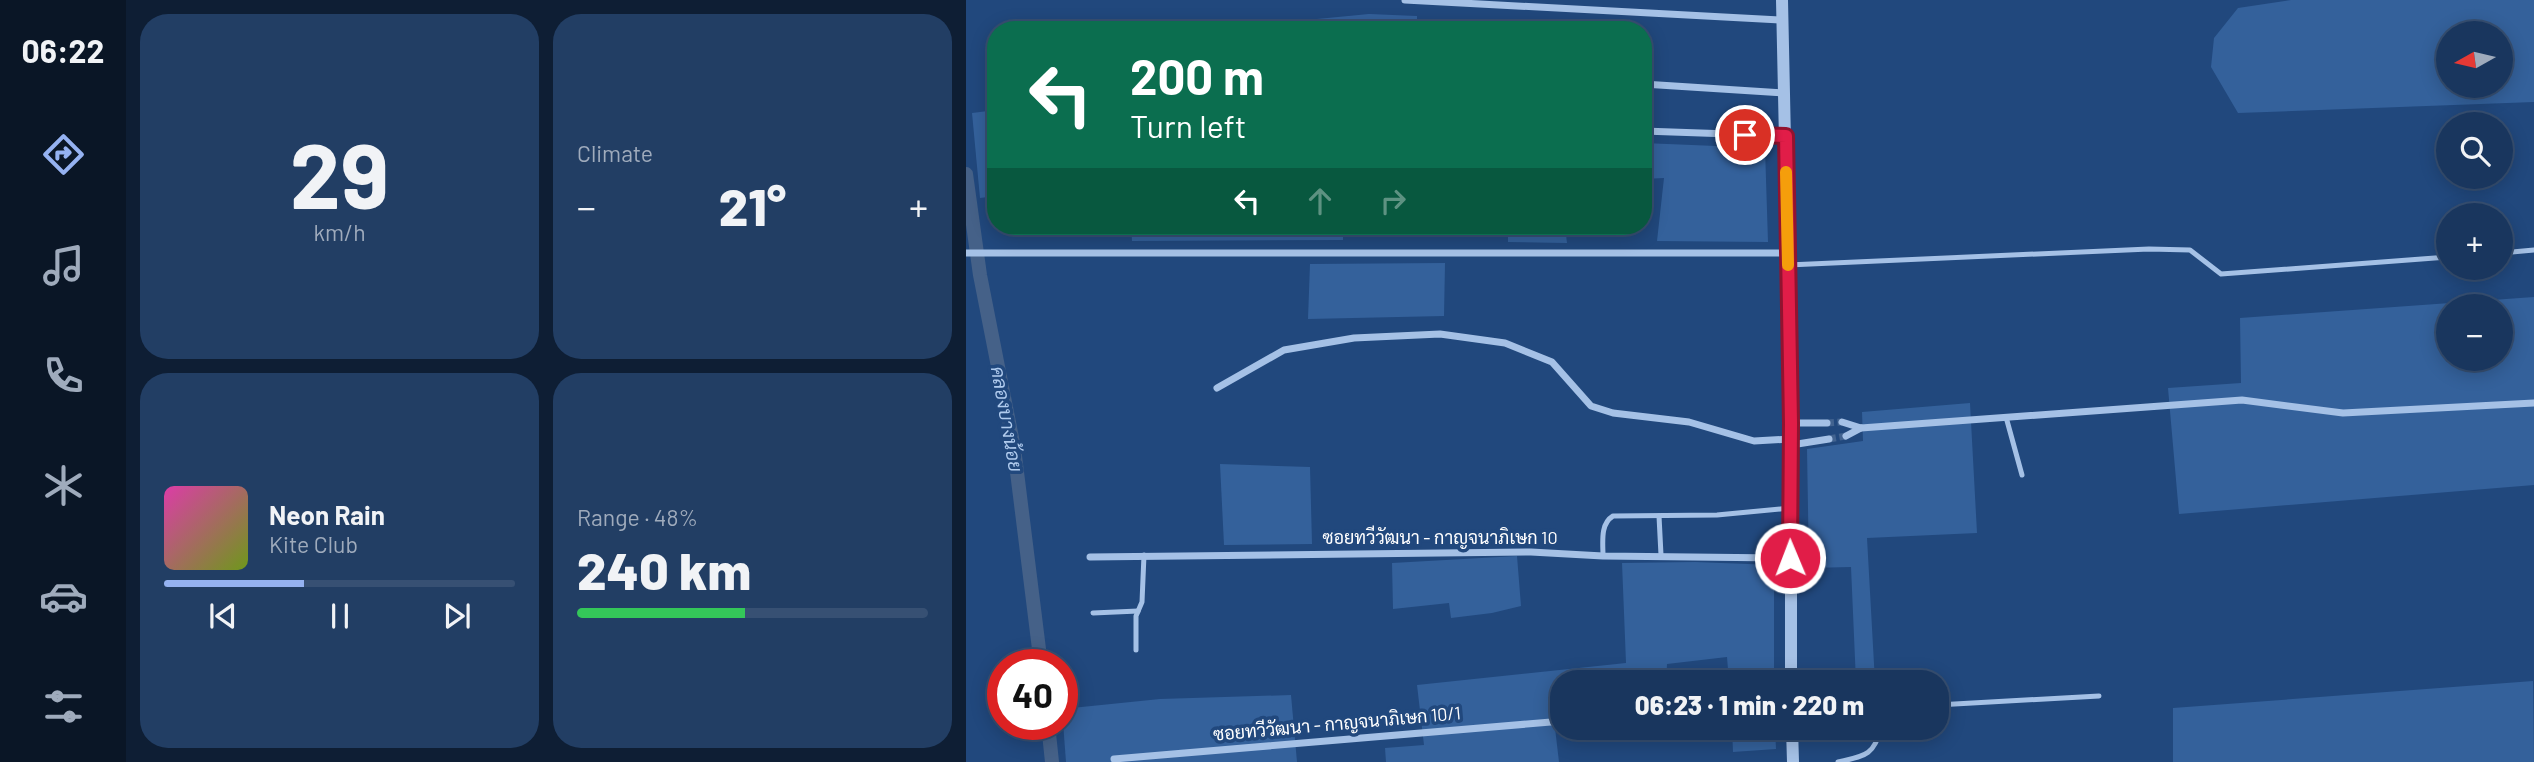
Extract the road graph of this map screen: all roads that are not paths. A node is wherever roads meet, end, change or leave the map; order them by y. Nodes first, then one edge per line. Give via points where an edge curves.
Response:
1 (1405, 0) edge
2 (1782, 0) edge
3 (1782, 20) junction
4 (1652, 85) edge
5 (1784, 93) junction
6 (1652, 131) edge
7 (1786, 136) junction
8 (2534, 250) edge
9 (2513, 252) edge
10 (966, 253) edge
11 (2436, 258) edge
12 (1788, 259) junction
13 (1217, 388) dead end
14 (2534, 403) edge
15 (2006, 416) junction
16 (1842, 422) tunnel mouth
17 (1791, 423) junction
18 (1827, 423) tunnel mouth
19 (1861, 428) junction
20 (1846, 436) tunnel mouth
21 (1829, 439) tunnel mouth
22 (1791, 442) junction
23 (2022, 475) dead end
24 (1790, 508) junction
25 (1659, 516) junction
26 (1144, 555) junction
27 (1661, 555) junction
28 (1603, 556) junction
29 (1090, 557) dead end
30 (1790, 558) junction
31 (1138, 611) junction
32 (1093, 613) dead end
33 (1136, 650) dead end
34 (1791, 670) edge
35 (2099, 696) dead end
36 (1949, 704) edge
37 (1550, 722) edge
38 (1792, 740) edge
39 (1878, 740) edge
40 (1114, 760) dead end
41 (1793, 762) edge
42 (1838, 762) edge

1 - 3 street
2 - 3 street
3 - 5 street
4 - 5 street
5 - 7 street
6 - 7 street
7 - 12 street
8 - 9 lane
10 - 12 street
11 - 12 lane via 2221,274 2190,250
12 - 17 street
13 - 22 street via 1284,351 1354,338 1440,334 1505,343 1552,362 1591,406 1613,413 1689,422 1754,441
14 - 15 street via 2343,412 2242,400
15 - 19 street
15 - 23 lane
16 - 19 street
17 - 18 street
17 - 22 street
19 - 20 street
21 - 22 street
22 - 24 street
24 - 25 lane
24 - 30 street
25 - 27 lane
25 - 28 lane via 1609,518
26 - 28 street, ซอยทวีวัฒนา - กาญจนาภิเษก 10 via 1531,552
26 - 29 street, ซอยทวีวัฒนา - กาญจนาภิเษก 10
26 - 31 lane
27 - 28 street, ซอยทวีวัฒนา - กาญจนาภิเษก 10
27 - 30 street, ซอยทวีวัฒนา - กาญจนาภิเษก 10
30 - 34 street
31 - 32 lane
31 - 33 lane
35 - 36 lane
37 - 40 street, ซอยทวีวัฒนา - กาญจนาภิเษก 10/1
38 - 41 street
39 - 42 lane via 1869,753

